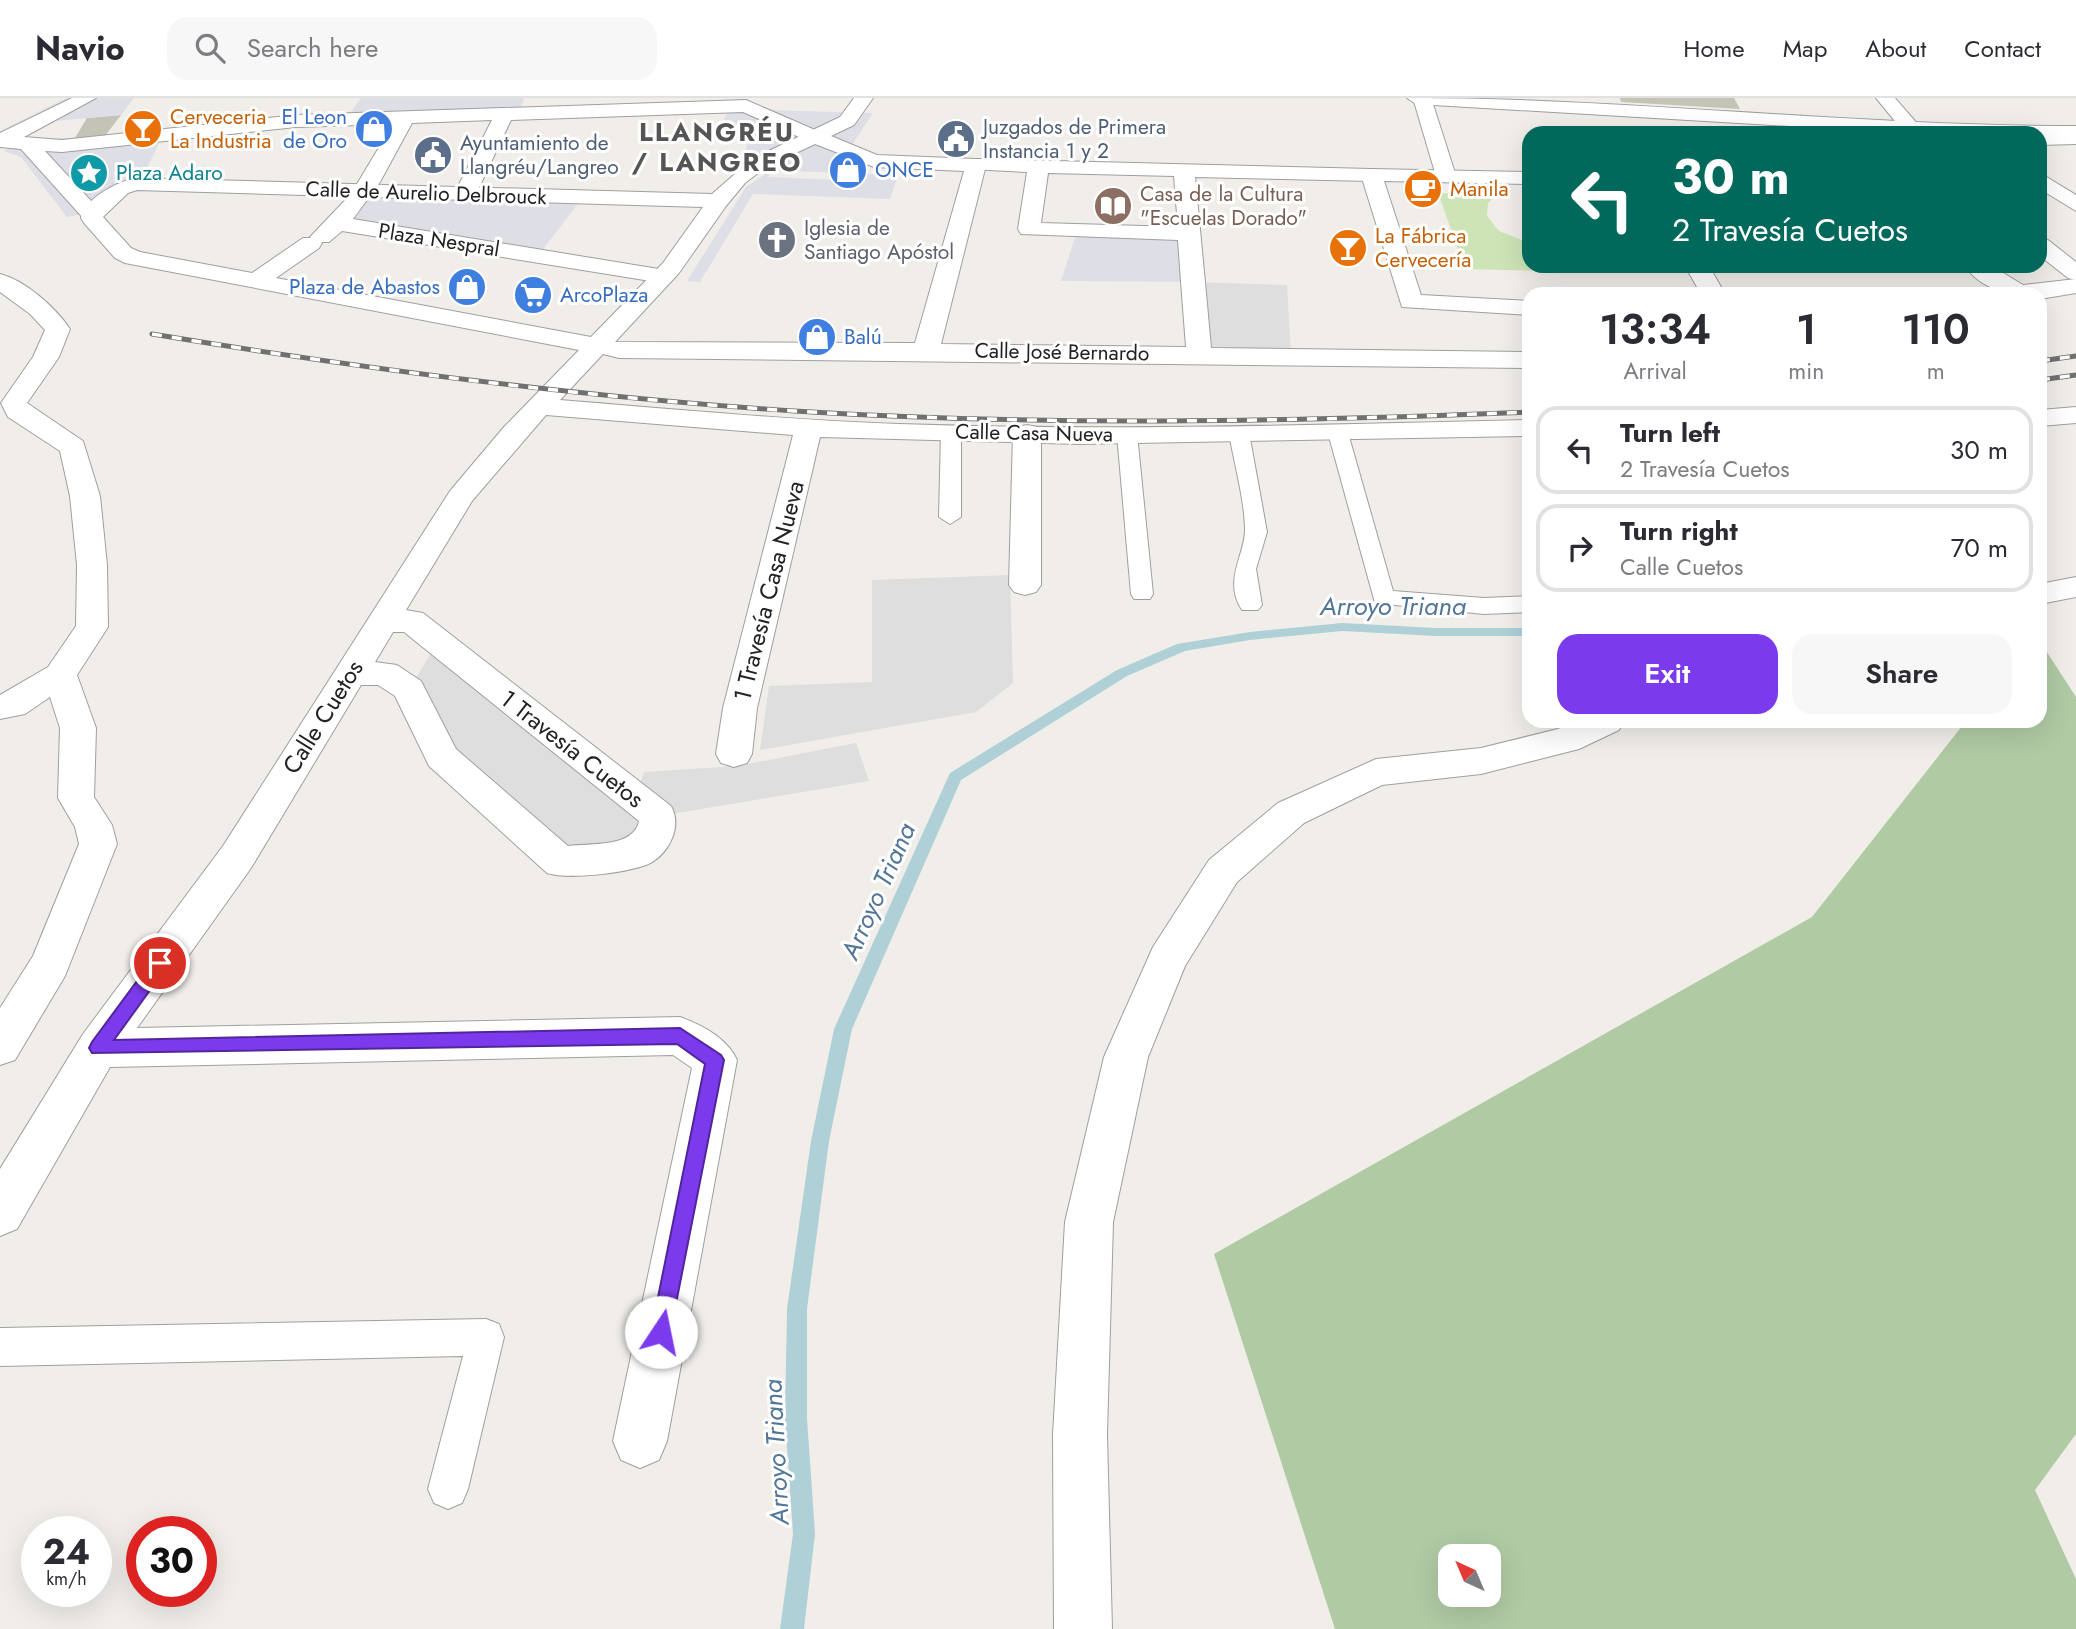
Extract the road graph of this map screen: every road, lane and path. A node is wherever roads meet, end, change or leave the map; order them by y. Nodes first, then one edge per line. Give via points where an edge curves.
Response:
1 (87, 98) edge
2 (300, 98) edge
3 (366, 98) edge
4 (864, 98) edge
5 (1416, 98) edge
6 (1422, 98) edge
7 (1885, 98) edge
8 (741, 102) edge
9 (512, 110) edge
10 (406, 117) junction
11 (348, 119) junction
12 (292, 121) junction
13 (1872, 126) edge
14 (1897, 126) edge
15 (2047, 132) edge
16 (2076, 132) edge
17 (815, 137) junction
18 (2076, 138) edge
19 (2047, 139) edge
20 (15, 143) edge
21 (2076, 148) edge
22 (2047, 149) edge
23 (976, 166) junction
24 (1038, 167) junction
25 (1184, 170) junction
26 (1371, 175) junction
27 (1446, 176) junction
28 (1522, 178) edge
29 (2047, 184) edge
30 (363, 192) junction
31 (465, 194) junction
32 (718, 201) junction
33 (2076, 205) edge
34 (92, 214) junction
35 (340, 224) junction
36 (1190, 234) junction
37 (2047, 250) edge
38 (2076, 272) edge
39 (1985, 273) edge
40 (663, 276) junction
41 (0, 281) edge
42 (256, 281) junction
43 (2076, 286) edge
44 (2002, 287) edge
45 (2047, 289) edge
46 (1522, 308) edge
47 (595, 347) junction
48 (926, 351) junction
49 (1199, 354) junction
50 (1522, 360) edge
51 (546, 398) junction
52 (7, 405) edge
53 (2076, 415) edge
54 (2047, 417) edge
55 (808, 428) junction
56 (1522, 428) edge
57 (951, 432) junction
58 (1027, 433) junction
59 (1239, 433) junction
60 (1338, 433) junction
61 (1127, 435) junction
62 (950, 517) dead end
63 (1025, 585) dead end
64 (2076, 587) edge
65 (2047, 593) edge
66 (1142, 594) dead end
67 (1250, 604) dead end
68 (1522, 604) edge
69 (383, 621) junction
70 (350, 674) junction
71 (60, 675) junction
72 (0, 707) edge
73 (1592, 728) edge
74 (734, 754) dead end
75 (0, 1046) edge
76 (98, 1048) junction
77 (0, 1213) edge
78 (0, 1347) edge
79 (640, 1441) dead end
80 (448, 1489) dead end
81 (1083, 1629) edge

1 - 20 street
2 - 12 street
3 - 11 street
4 - 17 street, Calle Cuetos via 847,121
5 - 6 street
6 - 13 street
6 - 27 street
7 - 14 street
8 - 9 street
8 - 17 street
9 - 10 street
9 - 31 street
10 - 11 street
10 - 30 street
11 - 12 street
12 - 20 street via 100,144
15 - 16 street
17 - 23 street via 874,161
17 - 32 street, Calle Cuetos via 759,163
18 - 19 street
20 - 34 street
21 - 22 street
23 - 24 street
23 - 48 street
24 - 25 street
24 - 36 street via 1029,229
25 - 26 street
25 - 36 street
26 - 27 street
26 - 46 street via 1410,302
27 - 28 street
29 - 33 street
30 - 31 street, Calle de Aurelio Delbrouck
30 - 34 street, Calle de Aurelio Delbrouck via 135,184 121,189
30 - 35 street
31 - 32 street, Calle de Aurelio Delbrouck
32 - 40 street, Calle Cuetos
34 - 42 street, Calle José Bernardo via 123,253 133,258
35 - 40 street, Plaza Nespral
35 - 42 street
36 - 49 street
37 - 38 street
39 - 44 street
40 - 47 street, Calle Cuetos
41 - 52 street via 58,329 47,357
42 - 47 street, Calle José Bernardo
43 - 45 street
47 - 48 street, Calle José Bernardo
47 - 51 street, Calle Cuetos
48 - 49 street, Calle José Bernardo
49 - 50 street, Calle José Bernardo
51 - 55 street, Calle Casa Nueva
51 - 69 street, Calle Cuetos via 454,505
52 - 71 street via 73,447 85,496 92,627
53 - 54 street
55 - 57 street, Calle Casa Nueva
55 - 74 street, 1 Travesía Casa Nueva via 740,708
56 - 60 street, Calle Casa Nueva
57 - 58 street, Calle Casa Nueva
57 - 62 lane
58 - 61 street, Calle Casa Nueva
58 - 63 street
59 - 60 street, Calle Casa Nueva
59 - 61 street, Calle Casa Nueva
59 - 67 lane via 1256,533 1245,569
60 - 68 lane via 1384,598
61 - 66 lane
64 - 65 street
69 - 70 street, Calle Cuetos
69 - 70 street, 1 Travesía Cuetos via 412,621 658,816 655,835 636,853 561,862 442,757 409,689 385,673
70 - 76 street, Calle Cuetos via 236,857
71 - 72 street via 13,705
71 - 75 street via 78,728 76,798 93,825 98,844 50,964
73 - 81 street via 1567,740 1481,761 1376,772 1292,813 1223,872 1167,959 1126,1058 1089,1222 1080,1435
76 - 77 street, Calle Cuetos
76 - 79 street via 680,1036 715,1060
78 - 80 lane via 486,1337

